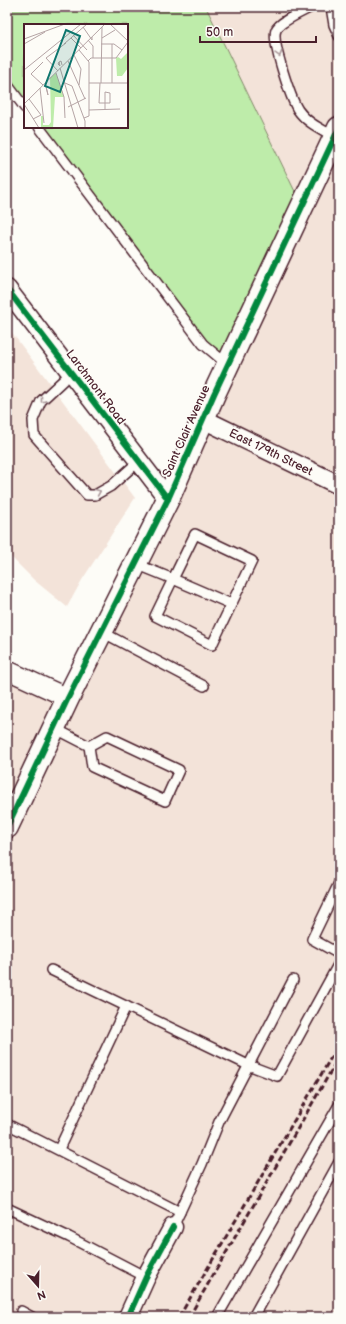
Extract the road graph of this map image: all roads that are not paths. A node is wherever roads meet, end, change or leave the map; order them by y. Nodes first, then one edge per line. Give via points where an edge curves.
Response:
1 (311, 7) edge
2 (331, 7) edge
3 (339, 36) edge
4 (7, 84) edge
5 (24, 107) edge
6 (40, 128) edge
7 (337, 132) edge
8 (7, 289) edge
9 (228, 365) junction
10 (71, 373) junction
11 (203, 419) junction
12 (139, 461) junction
13 (339, 485) edge
14 (168, 499) junction
15 (136, 564) junction
16 (173, 579) junction
17 (231, 604) junction
18 (102, 632) junction
19 (7, 670) edge
20 (204, 686) dead end
21 (68, 698) junction
22 (54, 728) junction
23 (89, 746) junction
24 (7, 827) edge
25 (339, 883) edge
26 (339, 954) edge
27 (339, 962) edge
28 (51, 970) dead end
29 (293, 980) dead end
30 (126, 1006) junction
31 (248, 1065) junction
32 (339, 1105) edge
33 (7, 1124) edge
34 (59, 1149) junction
35 (339, 1162) edge
36 (7, 1208) edge
37 (177, 1220) junction
38 (146, 1277) junction
39 (21, 1312) dead end
40 (32, 1317) edge
41 (128, 1317) edge
42 (217, 1317) edge
43 (253, 1317) edge

1 -> 7 lane via 279,25 275,32 276,42 290,94 298,110 309,122
2 - 3 lane
4 - 5 lane
6 - 9 lane via 203,344
7 - 9 street, Saint Clair Avenue
8 - 10 street, Larchmont Road
9 - 11 street, Saint Clair Avenue
10 - 12 street, Larchmont Road
10 -> 12 lane via 41,401 33,420 34,434 87,495 96,495 111,486
11 - 13 street, East 179th Street
11 - 14 street, Saint Clair Avenue
12 - 14 street, Larchmont Road
14 - 15 street, Saint Clair Avenue
15 - 16 lane
15 - 18 street, Saint Clair Avenue
16 - 17 lane
16 - 17 lane via 155,616 212,645
16 - 17 lane via 195,534 252,561
18 - 20 lane
18 - 21 street, Saint Clair Avenue
19 - 21 street
21 - 22 street, Saint Clair Avenue
22 - 23 lane
22 - 24 street, Saint Clair Avenue
23 - 23 lane via 92,767 164,801 179,770 107,736
25 - 26 lane via 312,939
27 - 31 lane via 277,1076
28 - 30 lane
29 - 31 lane
30 - 31 lane
30 - 34 lane
31 - 37 lane via 219,1122
32 - 42 lane
33 - 34 lane
34 - 37 lane
35 - 43 lane
36 - 38 lane
37 - 38 street
38 - 41 street
39 - 40 lane

